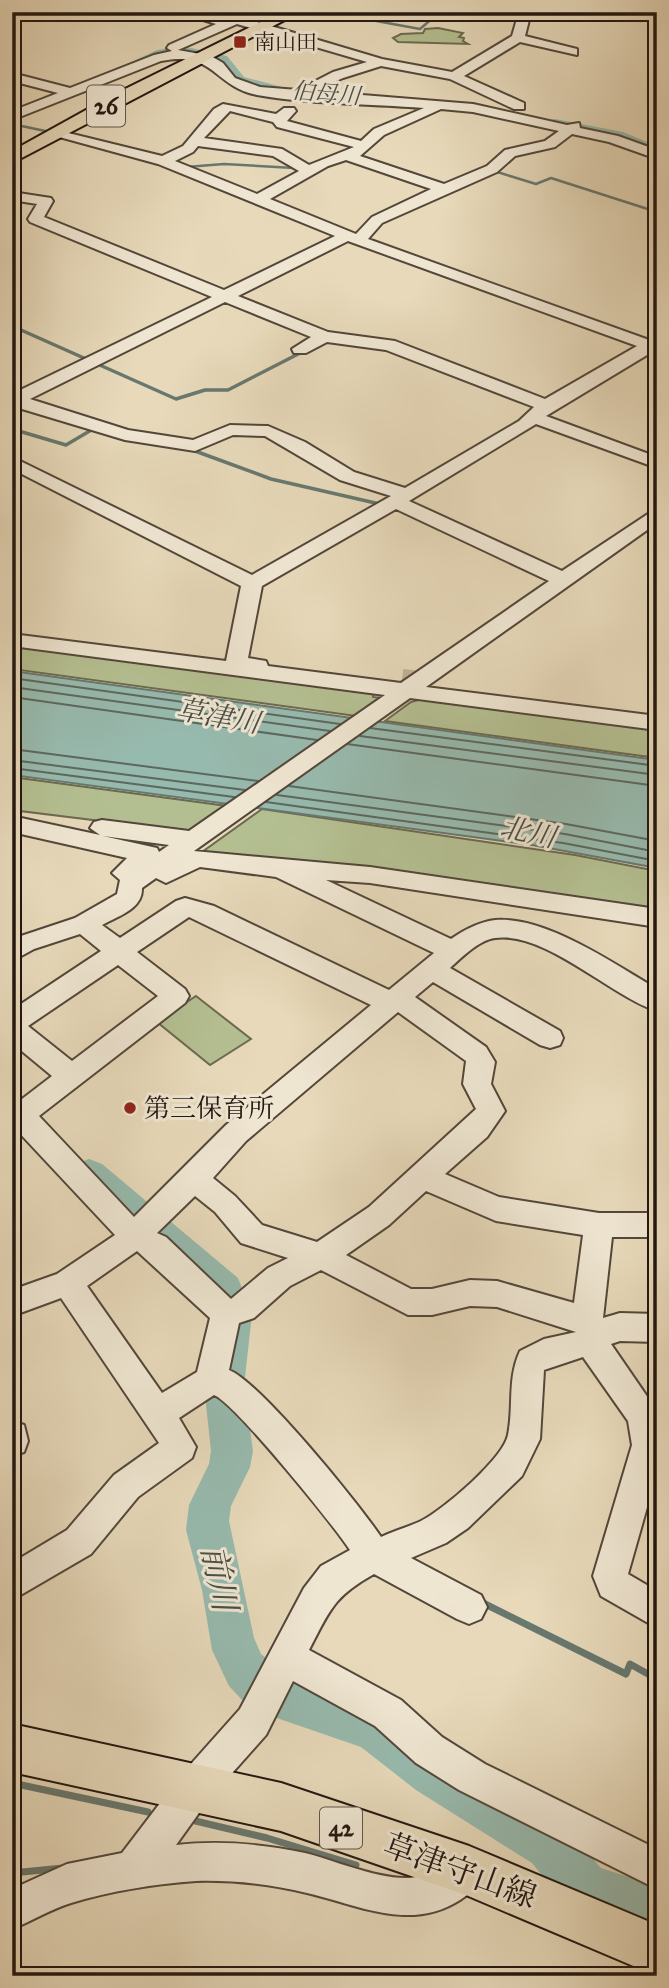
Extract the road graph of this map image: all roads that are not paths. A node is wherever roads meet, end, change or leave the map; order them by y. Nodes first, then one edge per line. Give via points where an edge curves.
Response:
1 (184, 12) edge
2 (210, 12) edge
3 (293, 12) edge
4 (525, 12) edge
5 (231, 21) junction
6 (264, 27) junction
7 (518, 38) junction
8 (173, 48) junction
9 (573, 52) dead end
10 (207, 55) junction
11 (380, 62) junction
12 (454, 76) junction
13 (12, 77) edge
14 (472, 86) junction
15 (65, 91) junction
16 (297, 93) junction
17 (443, 101) junction
18 (12, 109) edge
19 (530, 115) junction
20 (12, 116) edge
21 (278, 119) junction
22 (573, 127) junction
23 (57, 132) junction
24 (194, 141) junction
25 (365, 146) junction
26 (657, 147) edge
27 (657, 155) edge
28 (348, 156) junction
29 (12, 159) edge
30 (163, 161) junction
31 (309, 171) junction
32 (444, 189) junction
33 (12, 196) edge
34 (256, 201) junction
35 (353, 238) junction
36 (228, 296) junction
37 (325, 337) junction
38 (655, 345) edge
39 (300, 348) dead end
40 (13, 400) edge
41 (540, 412) junction
42 (12, 462) edge
43 (657, 463) edge
44 (401, 498) junction
45 (657, 514) edge
46 (564, 580) junction
47 (252, 583) junction
48 (486, 636) junction
49 (12, 637) edge
50 (236, 662) junction
51 (404, 693) junction
52 (580, 706) junction
53 (657, 716) edge
54 (657, 723) edge
55 (12, 817) edge
56 (12, 824) edge
57 (203, 833) junction
58 (281, 869) junction
59 (129, 895) junction
60 (657, 918) edge
61 (84, 923) junction
62 (453, 951) junction
63 (12, 952) edge
64 (119, 952) junction
65 (432, 969) junction
66 (395, 1001) junction
67 (657, 1001) edge
68 (551, 1038) dead end
69 (71, 1076) junction
70 (17, 1110) edge
71 (422, 1177) junction
72 (194, 1179) junction
73 (655, 1223) edge
74 (599, 1225) junction
75 (141, 1228) junction
76 (321, 1255) junction
77 (68, 1283) junction
78 (12, 1303) edge
79 (231, 1312) junction
80 (657, 1328) edge
81 (590, 1329) junction
82 (211, 1380) junction
83 (158, 1413) junction
84 (374, 1556) junction
85 (12, 1583) edge
86 (469, 1607) dead end
87 (657, 1611) edge
88 (287, 1658) junction
89 (12, 1748) edge
90 (196, 1786) junction
91 (133, 1870) junction
92 (657, 1870) edge
93 (469, 1871) junction
94 (12, 1909) edge
95 (653, 1938) edge

1 - 5 street
2 - 5 street
3 - 6 main road, 26
4 - 7 street
5 - 6 street
5 - 8 street
6 - 10 main road, 26
6 - 11 street
7 - 9 street
7 - 12 street
8 - 10 street
8 - 15 street
10 - 16 street via 230,81 258,91
10 - 20 street via 166,55
10 - 23 main road, 26
11 - 12 street
11 - 16 street
12 - 14 street
13 - 15 street
14 - 17 street
14 - 19 street
15 - 18 street
16 - 17 street
16 - 21 street via 289,112
17 - 19 street via 498,106
17 - 22 street
17 - 25 street via 379,132
19 - 22 street
21 - 24 street via 228,107
21 - 25 street via 289,127
22 - 26 street via 616,132
22 - 27 street
22 - 32 street via 550,144 510,153 492,169
23 - 29 main road, 26
23 - 30 street
24 - 30 street
24 - 31 street via 277,152
25 - 28 street
28 - 31 street
28 - 32 street
30 - 34 street
31 - 34 street
32 - 35 street via 377,220
33 - 36 street via 46,201 35,219
34 - 35 street
35 - 36 street
35 - 38 street
36 - 37 street
36 - 40 street
37 - 39 street
37 - 41 street via 389,345
38 - 41 street
40 - 44 street via 125,435 195,446 230,430 268,431 347,476
41 - 43 street
41 - 44 street
42 - 47 street
44 - 46 street
44 - 47 street
45 - 46 street
46 - 48 street
47 - 50 street
48 - 50 street via 465,640 402,680
48 - 51 street
48 - 52 street via 483,649 434,684
49 - 50 street
49 - 51 street
50 - 51 street
51 - 52 street
51 - 54 street
51 - 57 street
52 - 53 street
55 - 57 street
56 - 59 street via 148,854 114,881 114,888
57 - 59 street via 129,885
58 - 59 street via 190,860
58 - 60 street via 384,877
58 - 62 street
59 - 61 street
61 - 63 street
61 - 64 street
62 - 65 street
62 - 67 street via 476,935 516,929 538,936
64 - 66 street via 185,906
64 - 69 street via 176,996
64 - 69 street via 13,1023 12,1028
65 - 66 street
65 - 68 street
66 - 71 street via 476,1054 481,1062 477,1084 491,1111
66 - 72 street via 236,1133
69 - 70 street
70 - 75 street via 73,1175
71 - 74 street via 496,1209
71 - 76 street via 379,1216
72 - 75 street
72 - 76 street via 225,1203 252,1234
73 - 74 street
74 - 81 street
75 - 77 street via 122,1247
75 - 79 street via 155,1246
76 - 79 street
76 - 81 street via 408,1302 497,1294 569,1316
77 - 78 street
77 - 83 street
79 - 82 street
80 - 81 street
81 - 84 street via 531,1361 524,1439 510,1465 491,1485 434,1532
81 - 87 street via 599,1357 643,1416 648,1445 610,1576 613,1584
82 - 83 street
82 - 84 street via 228,1384 243,1400 344,1512
83 - 85 street via 180,1447 126,1486 79,1542
84 - 86 street
84 - 88 street via 333,1578 316,1600
88 - 90 street via 253,1722
88 - 92 street via 388,1713 429,1750 472,1777
89 - 90 main road, 草津守山線 / 42
90 - 91 street
90 - 93 main road, 草津守山線 / 42 via 281,1807
91 - 93 street via 196,1862 247,1862 413,1898 441,1889
91 - 94 street via 67,1884
93 - 95 main road, 草津守山線 / 42

